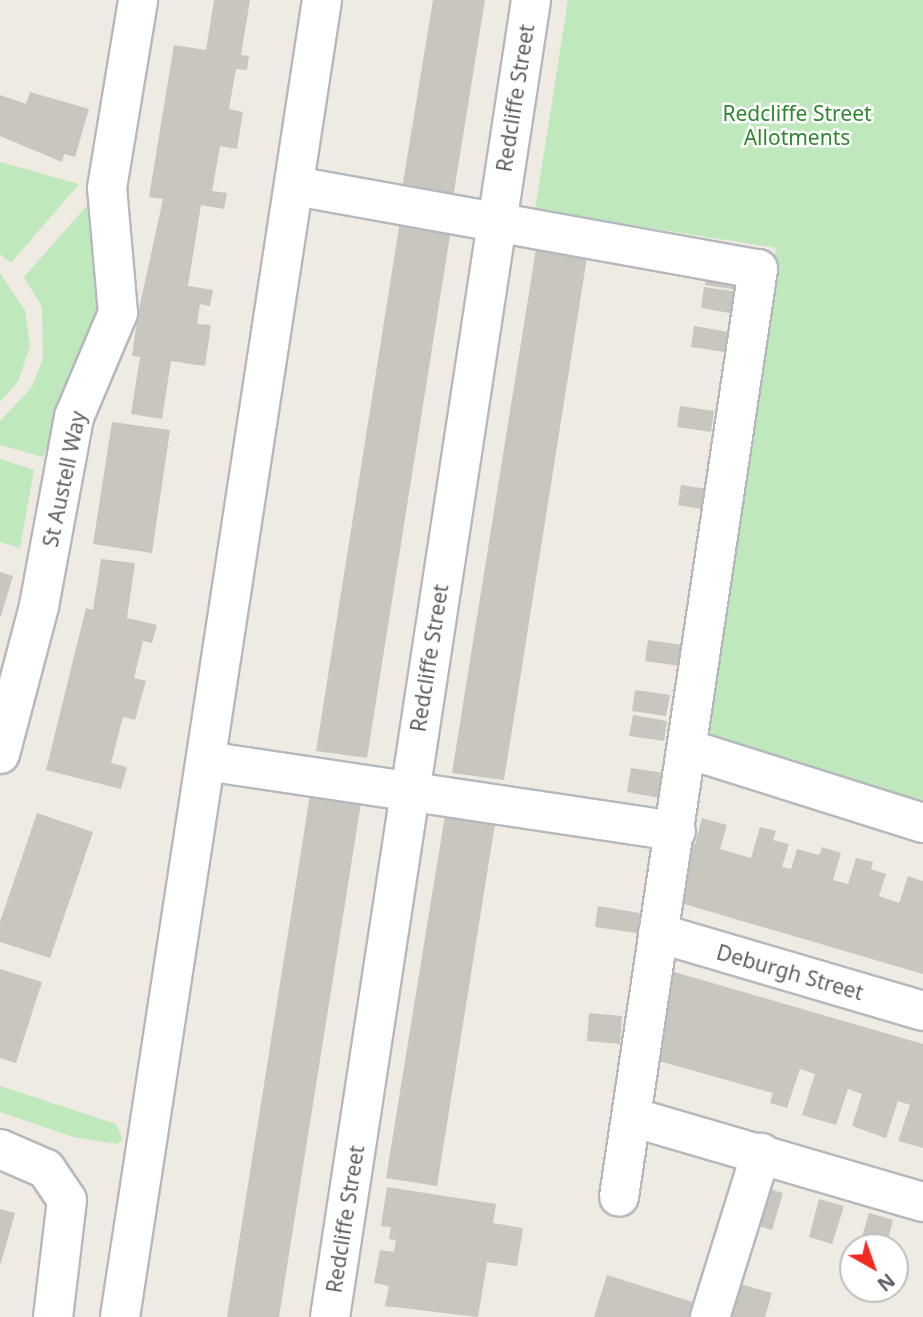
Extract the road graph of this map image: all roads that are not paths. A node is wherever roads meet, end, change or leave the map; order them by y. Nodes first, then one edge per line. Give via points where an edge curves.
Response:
1 (138, 0) edge
2 (323, 0) edge
3 (531, 0) edge
4 (295, 186) junction
5 (496, 219) junction
6 (688, 749) junction
7 (0, 754) edge
8 (205, 761) junction
9 (409, 791) junction
10 (923, 823) edge
11 (676, 831) junction
12 (657, 933) junction
13 (923, 1011) edge
14 (632, 1116) junction
15 (0, 1149) edge
16 (761, 1153) junction
17 (619, 1197) dead end
18 (923, 1202) edge
19 (53, 1317) edge
20 (120, 1317) edge
21 (330, 1317) edge
22 (710, 1317) edge

1 - 7 street, St Austell Way via 107,188 118,313 74,417 39,606
2 - 4 street
3 - 5 street, Redcliffe Street
4 - 5 street
4 - 8 street
5 - 6 street via 758,269
5 - 9 street, Redcliffe Street
6 - 10 street
6 - 11 street
8 - 9 street
8 - 20 street
9 - 11 street
9 - 21 street, Redcliffe Street
11 - 12 street
12 - 13 street, Deburgh Street
12 - 14 street
14 - 16 street
14 - 17 street
15 - 19 street via 46,1169 67,1200
16 - 18 street
16 - 22 street

